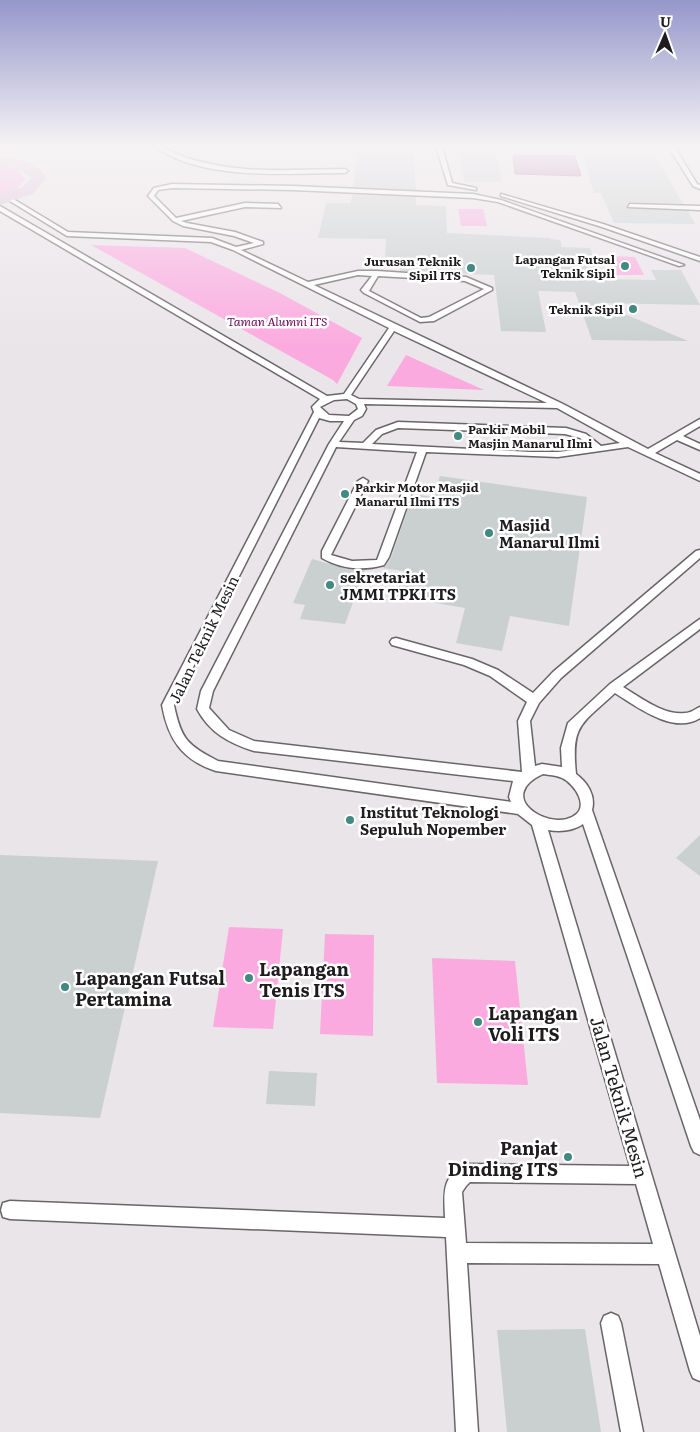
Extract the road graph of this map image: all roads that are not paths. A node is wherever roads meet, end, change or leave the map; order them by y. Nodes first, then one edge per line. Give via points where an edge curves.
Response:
1 (17, 213) edge
2 (26, 213) edge
3 (168, 213) edge
4 (208, 213) edge
5 (533, 213) edge
6 (563, 213) edge
7 (175, 220) junction
8 (589, 221) junction
9 (54, 226) junction
10 (572, 227) junction
11 (42, 232) junction
12 (68, 234) junction
13 (268, 238) dead end
14 (57, 240) junction
15 (260, 243) junction
16 (235, 249) junction
17 (700, 259) edge
18 (681, 265) dead end
19 (377, 274) junction
20 (306, 284) junction
21 (393, 327) junction
22 (346, 397) junction
23 (326, 399) junction
24 (357, 401) junction
25 (570, 402) dead end
26 (560, 406) junction
27 (318, 412) junction
28 (351, 418) junction
29 (700, 422) edge
30 (676, 436) junction
31 (333, 444) junction
32 (629, 444) junction
33 (365, 446) junction
34 (700, 447) edge
35 (599, 449) junction
36 (422, 450) junction
37 (648, 453) junction
38 (700, 478) edge
39 (363, 481) dead end
40 (700, 553) edge
41 (700, 623) edge
42 (396, 642) dead end
43 (614, 687) junction
44 (534, 700) junction
45 (700, 712) edge
46 (526, 775) junction
47 (570, 776) junction
48 (520, 809) junction
49 (586, 810) junction
50 (539, 824) junction
51 (700, 1146) edge
52 (642, 1175) junction
53 (10, 1210) dead end
54 (455, 1228) junction
55 (456, 1253) junction
56 (666, 1254) junction
57 (612, 1323) dead end
58 (700, 1370) edge
59 (467, 1432) edge
60 (632, 1432) edge

1 - 11 lane
2 - 9 lane
3 - 7 lane
4 - 7 lane
5 - 10 lane
6 - 8 lane
7 - 15 lane
8 - 10 lane
8 - 17 lane
9 - 11 lane
9 - 12 lane
10 - 18 lane
11 - 14 lane
12 - 14 lane
12 - 16 lane via 212,240
13 - 15 lane
14 - 23 lane
15 - 16 lane
16 - 20 lane
19 - 19 lane via 366,292 420,320 431,319 490,289 466,279
19 - 20 lane via 345,274
20 - 21 lane
21 - 22 lane
21 - 26 lane
22 - 23 lane
22 - 24 lane
23 - 27 lane, Jalan Teknik Mesin via 316,407
24 - 26 lane
24 - 28 lane, Jalan Teknik Mesin via 362,409 360,414
25 - 26 lane
26 - 32 lane
27 - 28 lane via 329,418
27 - 48 lane, Jalan Teknik Mesin via 168,705 172,726 188,751 216,766
28 - 31 lane, Jalan Teknik Mesin
29 - 30 lane
30 - 34 lane
30 - 37 lane
31 - 33 lane
31 - 46 lane, Jalan Teknik Mesin via 206,691 203,709 213,724 230,738 254,746
32 - 35 lane
32 - 37 lane
33 - 35 lane via 383,427 398,425 566,431 583,436
33 - 36 lane
35 - 36 lane via 564,456
36 - 39 lane via 380,562 358,565 331,560 326,556 327,551
37 - 38 lane
40 - 44 lane via 557,675
41 - 43 lane
42 - 44 lane via 468,662 494,673
43 - 45 lane via 663,715 681,720 697,716
43 - 47 lane via 572,726 567,748
44 - 46 lane via 524,721
46 - 47 lane, Jalan Teknik Mesin via 542,769
46 - 48 lane via 516,786 515,797
47 - 49 lane via 581,786 587,798
48 - 50 lane
49 - 50 lane via 576,822 559,827
49 - 51 lane
50 - 52 lane, Jalan Teknik Mesin
52 - 54 lane via 468,1173 459,1179 453,1190
52 - 56 lane, Jalan Teknik Mesin
53 - 54 lane
54 - 55 lane
55 - 56 lane
55 - 59 lane
56 - 58 lane, Jalan Teknik Mesin
57 - 60 lane

